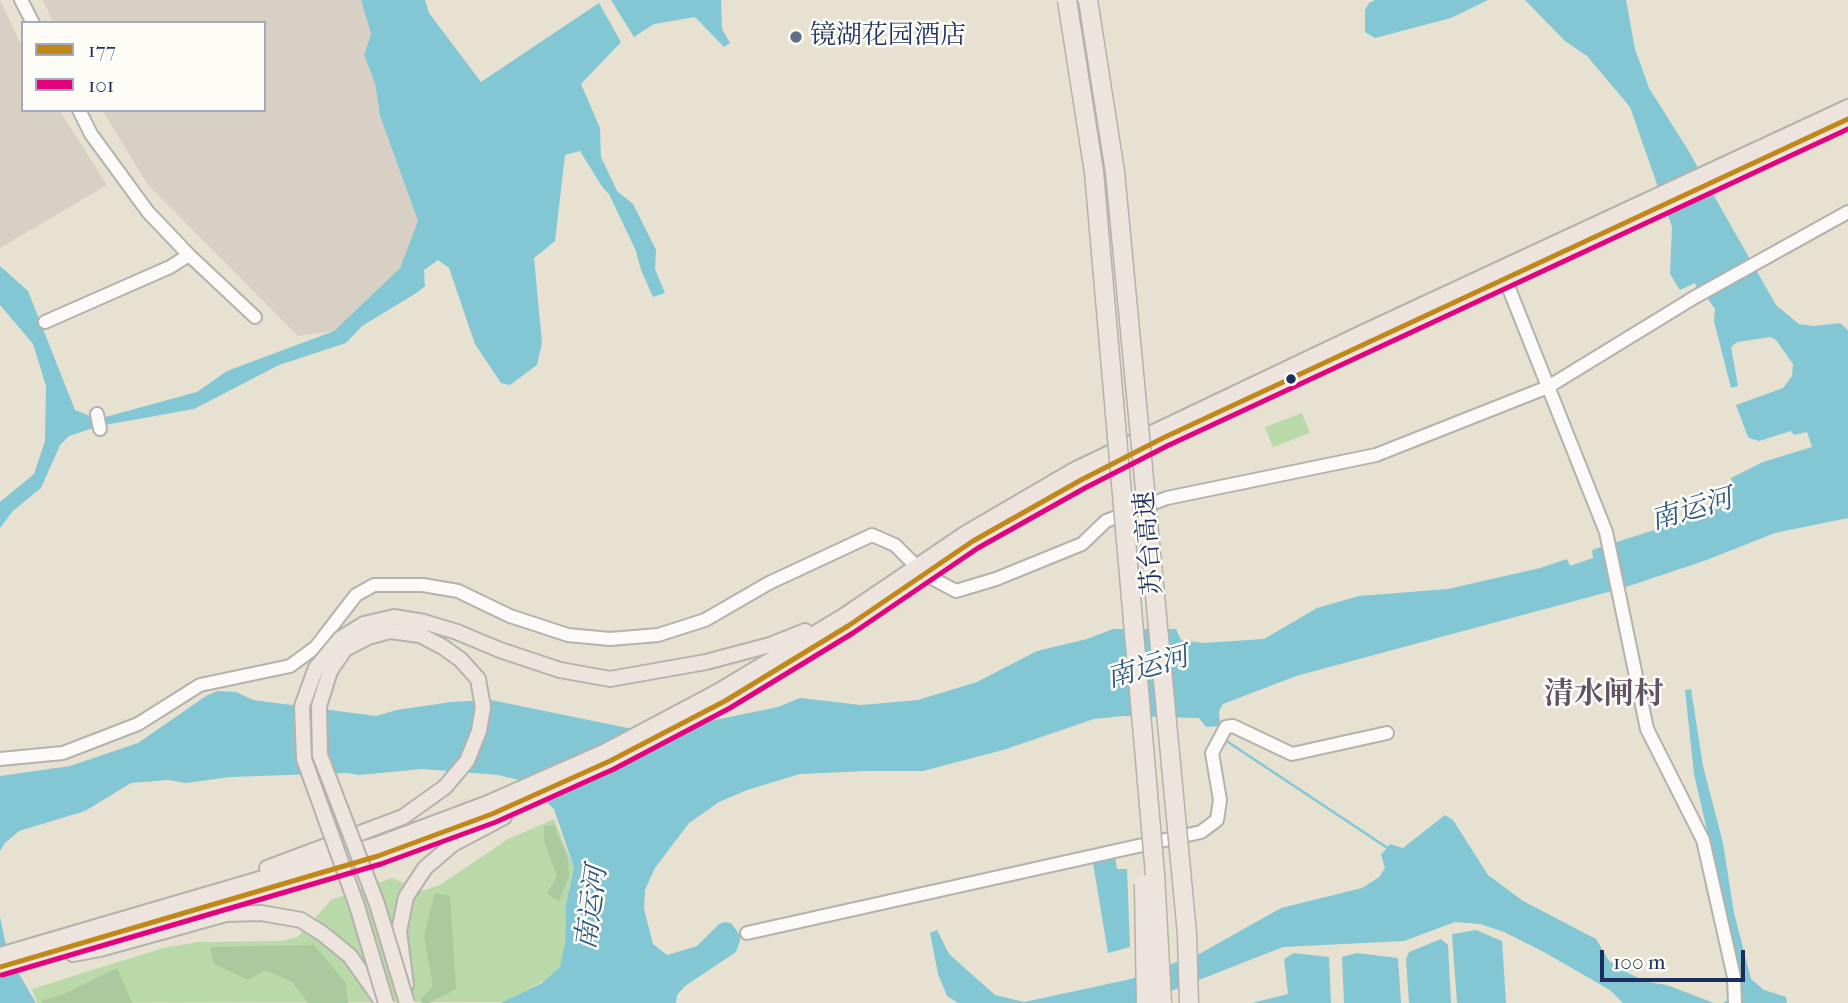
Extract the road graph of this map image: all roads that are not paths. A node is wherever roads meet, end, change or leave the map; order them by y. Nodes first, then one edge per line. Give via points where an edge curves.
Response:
1 (21, 0) edge
2 (1067, 0) edge
3 (1088, 0) edge
4 (32, 21) edge
5 (1848, 107) edge
6 (80, 112) edge
7 (1848, 119) edge
8 (1709, 177) junction
9 (1848, 212) edge
10 (189, 256) junction
11 (1503, 273) junction
12 (255, 317) dead end
13 (45, 322) dead end
14 (1548, 387) junction
15 (97, 414) dead end
16 (100, 429) dead end
17 (921, 570) junction
18 (842, 617) junction
19 (1140, 709) junction
20 (1387, 733) dead end
21 (0, 759) edge
22 (610, 761) junction
23 (164, 907) junction
24 (747, 933) dead end
25 (11, 958) edge
26 (0, 967) edge
27 (385, 1003) edge
28 (407, 1003) edge
29 (1146, 1003) edge
30 (1162, 1003) edge
31 (1189, 1003) edge
32 (1735, 1003) edge

1 - 4 street
2 - 19 highway, 苏台高速, bridge via 1094,172
3 - 31 highway, 苏台高速, bridge via 1115,173 1187,934
5 - 8 main road
6 - 10 street via 148,212
7 - 8 main road
8 - 11 main road
9 - 14 street
10 - 12 street
10 - 13 street
11 - 14 street
11 - 17 main road via 1163,438
14 - 17 street via 1376,455 1167,498 1106,521 1082,544 956,592
14 - 32 street via 1606,532 1647,729 1703,840 1734,977
15 - 16 street
17 - 18 main road
17 - 21 street via 895,545 872,535 769,583 705,620 658,635 610,639 568,635 458,592 423,584 374,585 356,595 316,647 290,666 201,685 138,724 63,753
17 - 22 main road via 848,626 725,701
18 - 23 main road via 615,746 488,803 376,845
18 - 27 main road, bridge via 770,645 610,679 560,670 457,632 394,617 364,624 340,639 316,668 302,706 304,759 357,906
19 - 29 highway, bridge
19 - 30 highway, 苏台高速, bridge
20 - 24 street via 1292,754 1233,726 1226,727 1212,753 1220,800 1217,820 1201,832
22 - 25 main road via 492,814 378,856
22 - 28 main road, bridge via 453,844 425,868 406,897 399,931
23 - 25 main road
23 - 28 main road, bridge via 403,817 445,787 467,761 483,708 478,680 461,660 420,635 390,631 345,649 330,671 319,706 320,755 377,904
25 - 26 main road
25 - 27 main road via 100,950 226,914 261,913 301,920 350,956

